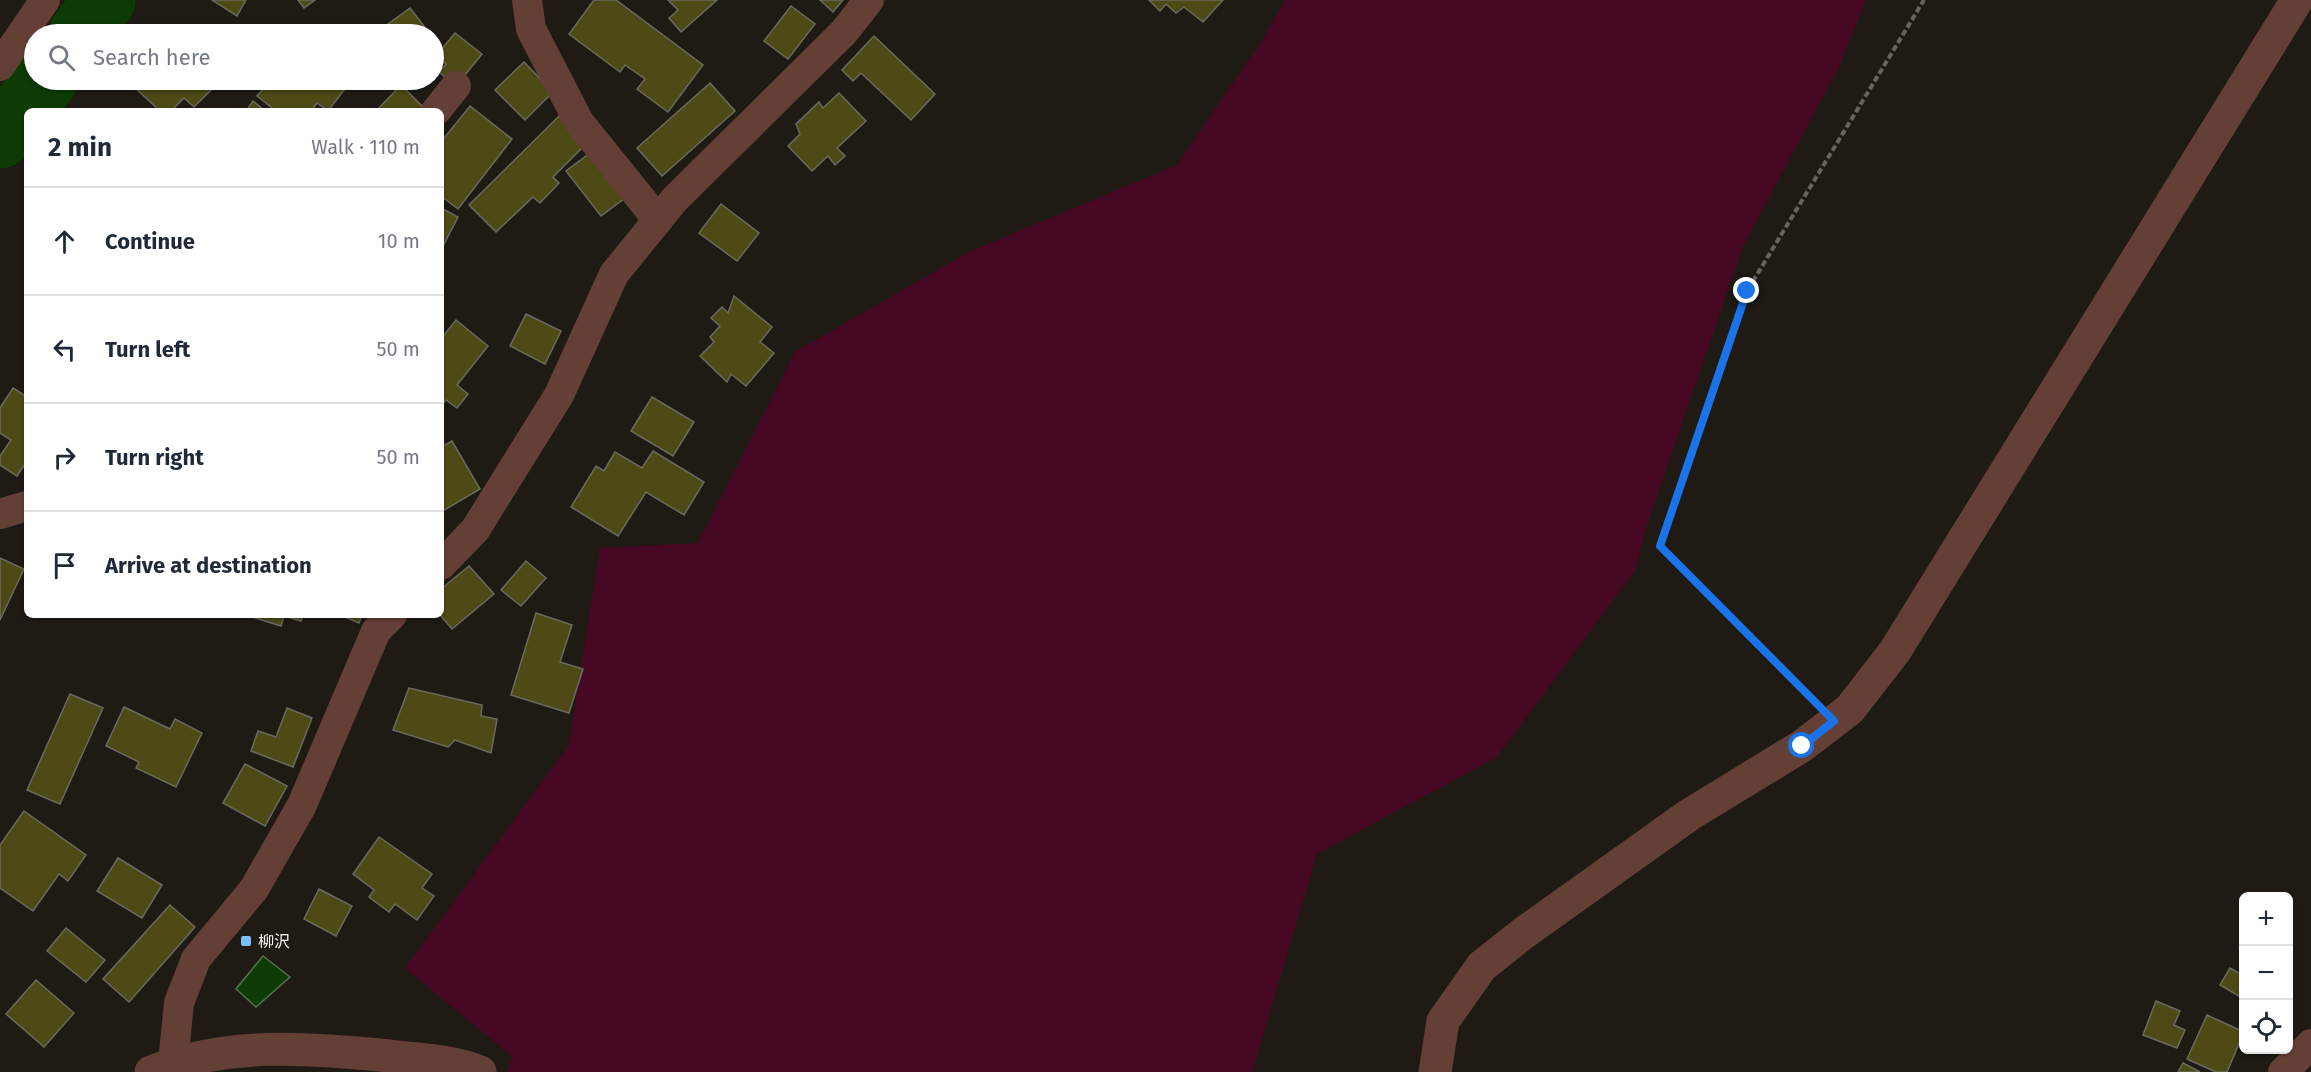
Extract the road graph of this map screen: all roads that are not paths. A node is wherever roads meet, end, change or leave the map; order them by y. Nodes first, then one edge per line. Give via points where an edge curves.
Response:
1 (45, 0) edge
2 (527, 0) edge
3 (869, 0) edge
4 (2297, 0) edge
5 (29, 24) edge
6 (24, 31) edge
7 (0, 66) edge
8 (456, 86) dead end
9 (438, 108) edge
10 (658, 220) junction
11 (24, 507) edge
12 (0, 514) edge
13 (444, 562) edge
14 (389, 618) edge
15 (2311, 1044) edge
16 (162, 1067) edge
17 (480, 1072) edge
18 (1435, 1072) edge
19 (2283, 1072) edge

1 - 5 street
2 - 10 street via 531,29 579,122
3 - 10 street via 844,32
4 - 18 street via 1895,651 1850,709 1802,746 1689,815 1482,966 1443,1021
6 - 7 street
8 - 9 street
10 - 13 street via 614,274 559,395 475,530
11 - 12 street
14 - 16 street via 376,631 302,805 254,889 196,959 178,1004
15 - 19 street
16 - 17 street via 266,1048 447,1062

